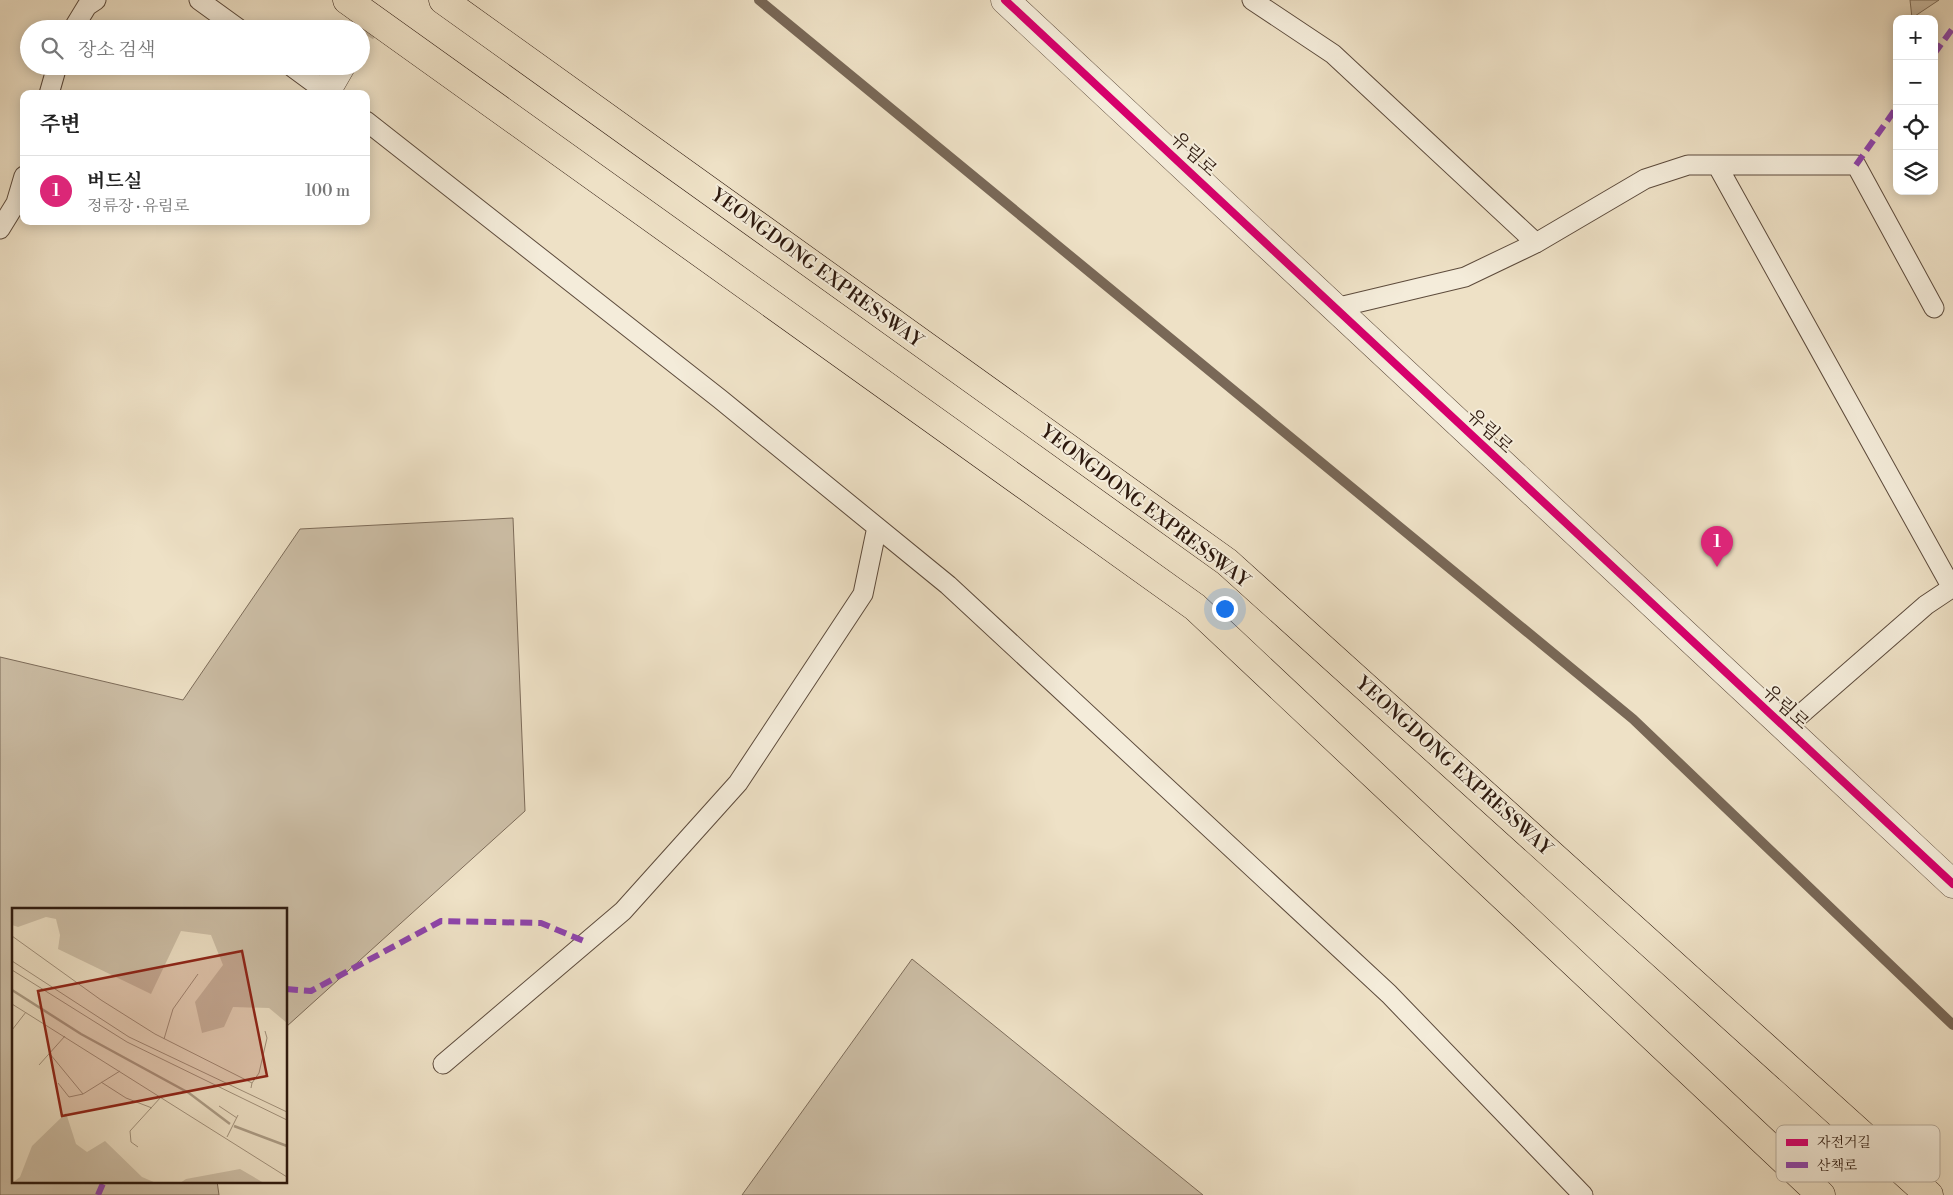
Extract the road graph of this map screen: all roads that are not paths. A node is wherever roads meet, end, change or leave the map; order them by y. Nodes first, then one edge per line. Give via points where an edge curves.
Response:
1 (96, 0) edge
2 (199, 0) edge
3 (347, 0) edge
4 (443, 0) edge
5 (1006, 0) edge
6 (1252, 0) edge
7 (78, 20) edge
8 (227, 20) edge
9 (54, 75) edge
10 (303, 75) edge
11 (336, 75) edge
12 (50, 90) edge
13 (323, 90) edge
14 (329, 90) edge
15 (370, 124) edge
16 (1717, 165) junction
17 (20, 190) edge
18 (0, 229) edge
19 (1536, 243) junction
20 (1335, 308) junction
21 (1934, 308) dead end
22 (877, 527) junction
23 (1952, 588) edge
24 (1785, 728) junction
25 (1953, 884) edge
26 (443, 1064) dead end
27 (1851, 1125) edge
28 (1776, 1153) edge
29 (1807, 1182) edge
30 (1915, 1182) edge
31 (1584, 1195) edge
32 (1821, 1195) edge
33 (1929, 1195) edge

1 - 7 lane via 87,6
2 - 8 lane
3 - 28 highway via 1195,607
4 - 27 highway, YEONGDONG EXPRESSWAY via 1227,562
5 - 20 street, 유림로
6 - 19 lane via 1333,54
9 - 12 lane
10 - 13 lane
11 - 14 street
15 - 22 lane
16 - 19 lane via 1688,166 1645,179
16 - 21 lane via 1856,166
16 - 23 lane
17 - 18 lane via 16,203
19 - 20 lane via 1465,277
20 - 24 street, 유림로
22 - 26 lane via 863,594 738,783 623,911
22 - 31 lane via 948,585 1389,994
23 - 24 lane via 1926,605
24 - 25 street, 유림로
29 - 32 highway
30 - 33 highway, YEONGDONG EXPRESSWAY

